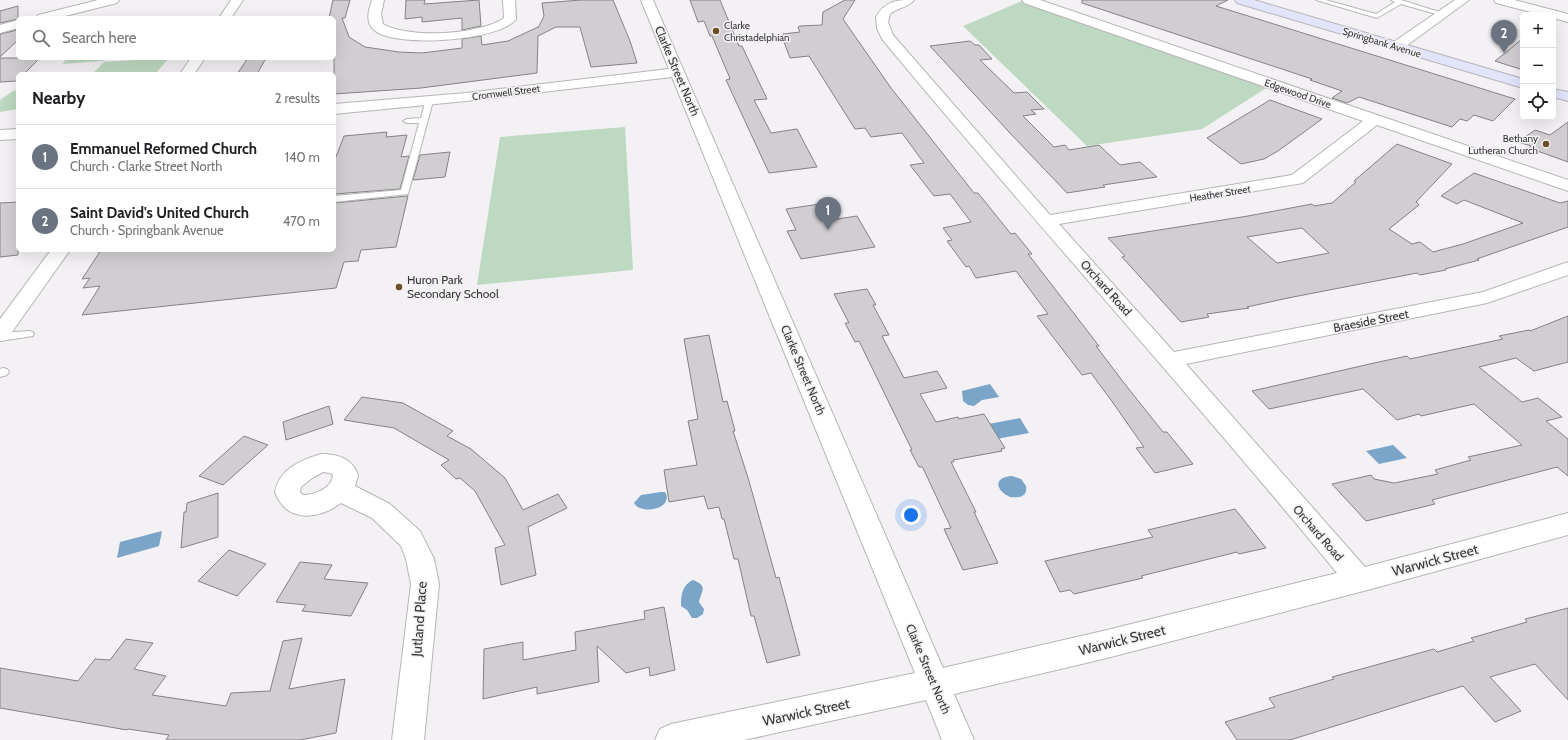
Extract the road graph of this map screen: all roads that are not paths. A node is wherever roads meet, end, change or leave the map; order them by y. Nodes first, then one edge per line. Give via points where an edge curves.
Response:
1 (113, 0) edge
2 (237, 0) edge
3 (378, 0) edge
4 (509, 0) edge
5 (647, 0) edge
6 (908, 0) edge
7 (1028, 0) edge
8 (1241, 0) edge
9 (1319, 0) edge
10 (1392, 0) edge
11 (1463, 0) edge
12 (1500, 0) edge
13 (1400, 2) junction
14 (1443, 14) junction
15 (50, 16) edge
16 (226, 16) edge
17 (1568, 18) edge
18 (16, 25) edge
19 (0, 29) edge
20 (1397, 46) junction
21 (197, 60) edge
22 (188, 72) edge
23 (678, 72) junction
24 (1520, 83) edge
25 (1556, 94) edge
26 (1568, 97) edge
27 (429, 101) junction
28 (336, 108) edge
29 (1375, 119) junction
30 (424, 120) junction
31 (407, 121) dead end
32 (16, 134) edge
33 (0, 136) edge
34 (1568, 186) edge
35 (336, 199) edge
36 (1046, 221) junction
37 (60, 252) edge
38 (1568, 268) edge
39 (29, 334) dead end
40 (0, 336) edge
41 (1170, 360) junction
42 (339, 490) dead end
43 (1568, 524) edge
44 (1358, 580) junction
45 (934, 684) junction
46 (408, 740) edge
47 (671, 740) edge
48 (958, 740) edge

1 - 15 street
2 - 16 street
3 - 4 street via 375,21 378,28 411,37 499,27 510,19
5 - 23 street, Clarke Street North
6 - 36 street, Orchard Road via 884,13 884,32
7 - 29 street, Edgewood Drive
8 - 20 main road, Springbank Avenue
9 - 13 lane via 1377,16
10 - 13 lane
11 - 14 street
12 - 17 street
13 - 14 lane
14 - 20 street
18 - 19 street
20 - 24 main road, Springbank Avenue
21 - 22 street
23 - 27 street, Cromwell Street
23 - 45 street, Clarke Street North
25 - 26 main road
27 - 28 street, Cromwell Street
27 - 30 lane
29 - 34 street, Edgewood Drive
29 - 36 street, Heather Street via 1297,179
30 - 31 lane
30 - 35 lane via 405,192
32 - 33 street
36 - 41 street, Orchard Road
37 - 40 street
38 - 41 street, Braeside Street via 1494,294 1454,304
39 - 40 lane
41 - 44 street, Orchard Road
42 - 46 street, Jutland Place via 382,511 410,539 420,559 425,584
43 - 44 street, Warwick Street
44 - 45 street, Warwick Street via 1166,630
45 - 47 street, Warwick Street
45 - 48 street, Clarke Street North

